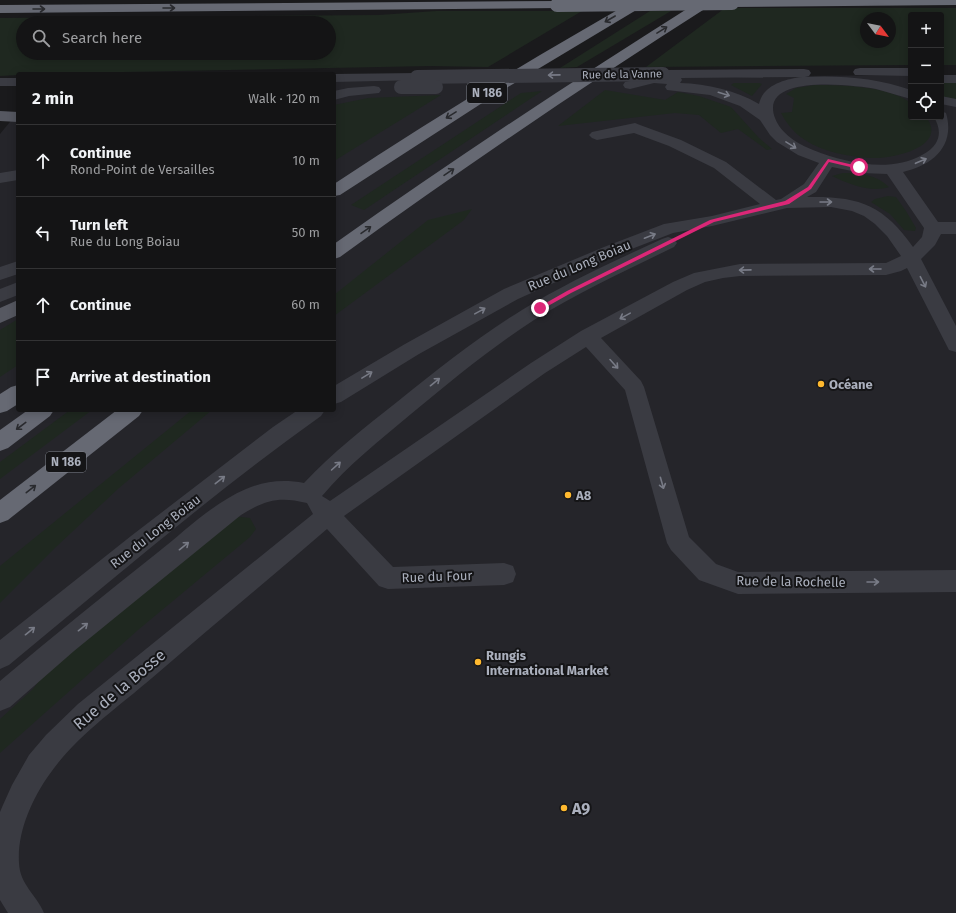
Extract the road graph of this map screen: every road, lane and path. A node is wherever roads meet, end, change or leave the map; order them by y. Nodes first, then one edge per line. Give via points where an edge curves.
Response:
1 (644, 0) edge
2 (710, 0) edge
3 (956, 1) edge
4 (0, 9) edge
5 (956, 71) edge
6 (908, 72) edge
7 (944, 72) edge
8 (336, 78) edge
9 (956, 78) edge
10 (944, 79) edge
11 (804, 81) junction
12 (0, 82) edge
13 (16, 82) edge
14 (336, 85) edge
15 (630, 85) junction
16 (401, 87) junction
17 (0, 88) edge
18 (16, 89) edge
19 (908, 90) edge
20 (336, 95) edge
21 (944, 101) edge
22 (956, 103) edge
23 (0, 116) edge
24 (16, 117) edge
25 (766, 117) junction
26 (948, 120) edge
27 (597, 135) dead end
28 (956, 149) edge
29 (937, 152) junction
30 (828, 161) junction
31 (892, 169) junction
32 (16, 175) edge
33 (0, 178) edge
34 (336, 191) edge
35 (780, 204) junction
36 (712, 221) junction
37 (934, 228) junction
38 (956, 228) edge
39 (336, 252) edge
40 (911, 258) junction
41 (16, 268) edge
42 (0, 274) edge
43 (16, 289) edge
44 (0, 296) edge
45 (16, 308) edge
46 (0, 316) edge
47 (588, 336) junction
48 (956, 345) edge
49 (16, 394) edge
50 (336, 395) edge
51 (0, 405) edge
52 (40, 412) edge
53 (129, 412) edge
54 (311, 412) edge
55 (0, 442) edge
56 (309, 494) junction
57 (0, 513) edge
58 (329, 514) junction
59 (504, 574) dead end
60 (956, 581) edge
61 (0, 656) edge
62 (0, 698) edge
63 (28, 913) edge

1 -> 34 highway, N 186 via 542,59 402,146
39 -> 2 highway via 590,76
4 -> 3 highway, bridge
5 - 7 street
6 -> 8 street, Rue de la Vanne, bridge
9 - 10 street
11 - 15 street via 654,80
11 - 19 street via 845,81
11 - 25 street via 786,84 771,94 764,109
12 - 13 street
14 - 16 street
15 - 16 street, bridge
15 -> 25 street via 715,91 748,103
16 - 20 street
17 - 18 street
21 - 22 street
23 - 24 main road
25 -> 30 street via 774,132 792,146
26 - 29 street via 945,139
27 - 35 street via 635,128 675,143 720,166
28 - 29 street
31 -> 29 street via 917,163
30 - 31 street via 859,167
30 - 35 street, Rue du Long Boiau via 810,188
31 - 37 street
32 - 33 street
35 - 36 street, Rue du Long Boiau
35 -> 40 street via 847,203 868,211 893,232
50 -> 36 street, Rue du Long Boiau via 511,294 670,228
56 -> 36 street via 374,432 437,380 510,327 569,292
37 - 38 street
37 - 40 street, Rue de la Bosse via 930,239
40 -> 47 street, Rue de la Bosse via 886,269 740,270 700,277
40 -> 48 street
41 - 42 street
43 - 44 street
45 - 46 main road
47 - 58 street, Rue de la Bosse
47 -> 60 street, Rue de la Rochelle via 634,387 679,543 708,572 738,583
49 - 51 highway
52 -> 55 highway
57 -> 53 highway, N 186
61 -> 54 street, Rue du Long Boiau via 138,543
56 - 58 street, Rue du Four
62 -> 56 street via 71,637 240,503 274,489 292,489
58 - 59 street, Rue du Four via 388,578
58 - 63 street, Rue de la Bosse via 88,714 40,764 13,813 4,865 9,887

